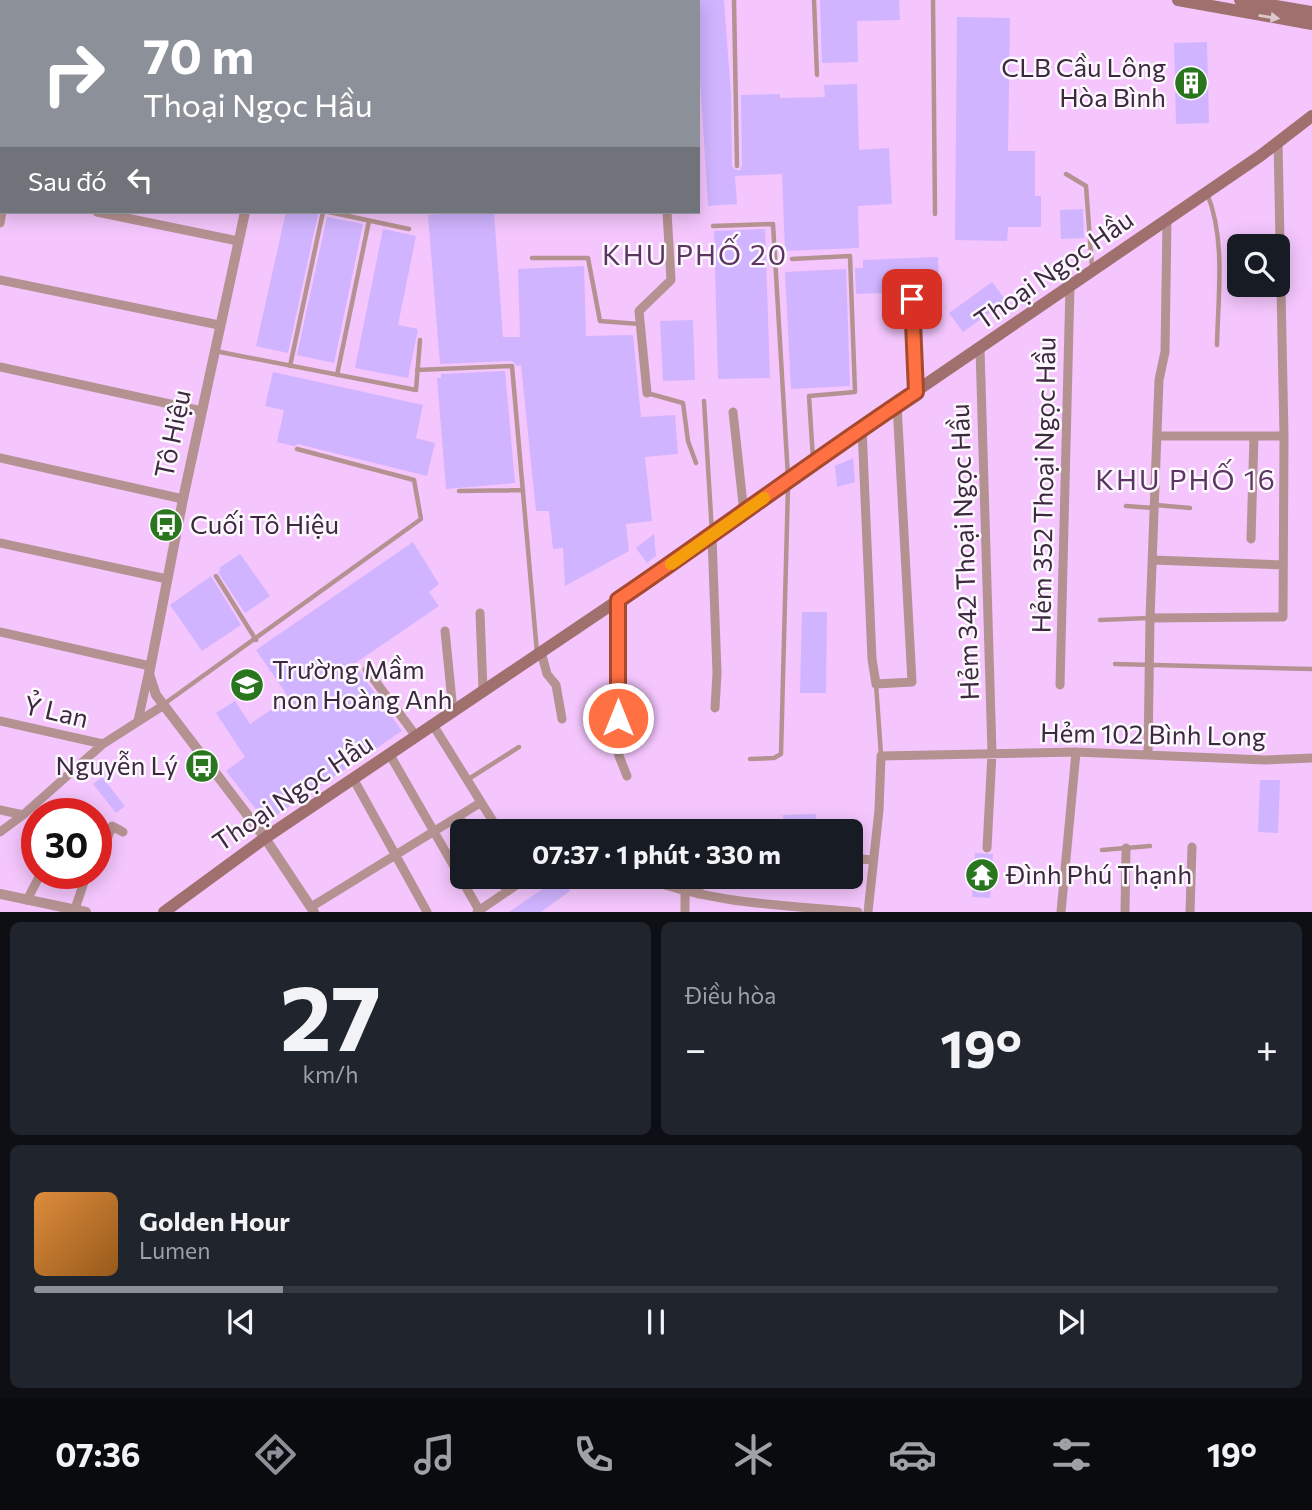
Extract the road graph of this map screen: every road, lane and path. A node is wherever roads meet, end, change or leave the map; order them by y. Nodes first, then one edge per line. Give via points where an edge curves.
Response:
1 (734, 0) edge
2 (814, 0) edge
3 (933, 0) edge
4 (1178, 0) edge
5 (1240, 0) edge
6 (1312, 12) edge
7 (1312, 24) edge
8 (817, 75) dead end
9 (1312, 116) edge
10 (1278, 142) junction
11 (737, 166) dead end
12 (1066, 174) dead end
13 (1206, 192) junction
14 (107, 214) edge
15 (245, 214) edge
16 (323, 214) edge
17 (338, 214) edge
18 (667, 214) edge
19 (935, 214) dead end
20 (1167, 220) junction
21 (369, 221) junction
22 (713, 226) dead end
23 (409, 229) dead end
24 (238, 241) junction
25 (532, 258) dead end
26 (792, 259) dead end
27 (1092, 271) junction
28 (0, 279) edge
29 (1070, 286) junction
30 (912, 299) dead end
31 (640, 324) junction
32 (219, 325) junction
33 (420, 341) dead end
34 (1216, 345) dead end
35 (980, 349) junction
36 (214, 351) junction
37 (0, 366) edge
38 (290, 366) junction
39 (417, 370) junction
40 (337, 375) junction
41 (916, 392) junction
42 (647, 393) joint
43 (704, 401) dead end
44 (897, 404) junction
45 (202, 411) junction
46 (733, 412) dead end
47 (862, 428) junction
48 (1158, 436) junction
49 (1254, 436) junction
50 (1284, 436) junction
51 (298, 449) dead end
52 (0, 458) edge
53 (696, 463) dead end
54 (814, 463) junction
55 (788, 481) junction
56 (522, 490) junction
57 (459, 491) dead end
58 (183, 499) junction
59 (1126, 506) dead end
60 (1155, 507) junction
61 (1190, 508) dead end
62 (744, 513) junction
63 (712, 537) junction
64 (1251, 539) dead end
65 (0, 543) edge
66 (1153, 560) junction
67 (1283, 565) junction
68 (216, 576) dead end
69 (167, 579) junction
70 (618, 600) junction
71 (480, 613) dead end
72 (1150, 618) junction
73 (1100, 620) dead end
74 (444, 631) dead end
75 (0, 632) edge
76 (256, 640) junction
77 (539, 653) junction
78 (1115, 664) dead end
79 (1150, 664) junction
80 (150, 666) junction
81 (1312, 669) edge
82 (367, 670) dead end
83 (876, 684) junction
84 (1060, 685) dead end
85 (483, 690) junction
86 (164, 705) junction
87 (715, 708) dead end
88 (453, 711) junction
89 (562, 719) dead end
90 (0, 721) edge
91 (138, 721) junction
92 (433, 725) junction
93 (416, 736) junction
94 (103, 744) junction
95 (519, 747) dead end
96 (1076, 752) junction
97 (992, 753) junction
98 (1147, 754) junction
99 (390, 755) junction
100 (881, 756) junction
101 (1312, 758) edge
102 (750, 759) dead end
103 (627, 776) dead end
104 (354, 780) junction
105 (466, 780) junction
106 (42, 798) edge
107 (481, 803) junction
108 (0, 810) edge
109 (21, 815) edge
110 (21, 816) edge
111 (459, 817) joint
112 (491, 819) edge
113 (112, 826) edge
114 (0, 832) edge
115 (123, 832) dead end
116 (435, 832) junction
117 (260, 837) junction
118 (1150, 846) dead end
119 (1192, 846) dead end
120 (987, 848) dead end
121 (1126, 848) junction
122 (1102, 850) dead end
123 (396, 856) junction
124 (863, 860) edge
125 (873, 860) junction
126 (33, 889) edge
127 (84, 889) edge
128 (510, 889) edge
129 (679, 889) edge
130 (699, 889) edge
131 (507, 891) joint
132 (685, 892) junction
133 (0, 894) edge
134 (698, 894) junction
135 (27, 900) junction
136 (312, 909) edge
137 (80, 910) edge
138 (173, 910) edge
139 (478, 911) edge
140 (427, 912) edge
141 (685, 912) edge
142 (858, 912) edge
143 (868, 912) edge
144 (1060, 912) edge
145 (1125, 912) edge
146 (1190, 912) edge

1 - 11 lane
2 - 8 lane
3 - 19 lane
4 -> 7 main road
5 - 6 main road
9 - 10 main road, Thoại Ngọc Hầu
10 - 13 main road, Thoại Ngọc Hầu
10 - 50 street
12 - 27 lane via 1086,186
13 - 20 main road, Thoại Ngọc Hầu
13 - 34 lane via 1219,236
14 - 24 street
15 - 24 street, Tô Hiệu
16 - 38 lane
17 - 21 lane
18 - 31 street via 671,280 639,311
20 - 27 main road, Thoại Ngọc Hầu
20 - 48 street
21 - 23 lane
21 - 40 lane
22 - 55 lane via 773,224
24 - 32 street, Tô Hiệu
25 - 31 lane via 589,258 600,321
26 - 54 lane via 850,256 855,392 809,396
27 - 29 main road, Thoại Ngọc Hầu
28 - 32 street
29 - 35 main road, Thoại Ngọc Hầu
29 - 84 street, Hẻm 352 Thoại Ngọc Hầu
30 - 41 street
31 - 42 street
32 - 36 street, Tô Hiệu
33 - 39 lane
35 - 41 main road, Thoại Ngọc Hầu
35 - 97 street, Hẻm 342 Thoại Ngọc Hầu
36 - 38 lane
36 - 45 street, Tô Hiệu
37 - 45 street
38 - 40 lane
39 - 40 lane via 416,390
39 - 56 lane via 512,366
41 - 44 main road, Thoại Ngọc Hầu
42 - 53 lane via 683,403
43 - 63 lane
44 - 47 main road, Thoại Ngọc Hầu
44 - 83 street via 912,682
45 - 58 street, Tô Hiệu
46 - 62 street
47 - 54 main road, Thoại Ngọc Hầu
47 - 83 street
48 - 49 street
48 - 60 street
49 - 50 street
49 - 64 street
50 - 67 street
51 - 76 lane via 414,480 421,519
52 - 58 street
54 - 55 main road, Thoại Ngọc Hầu
55 - 62 main road, Thoại Ngọc Hầu
55 - 102 lane via 781,754
56 - 57 lane
56 - 77 lane
58 - 69 street, Tô Hiệu
59 - 60 lane
60 - 61 lane
60 - 66 street
62 - 63 main road, Thoại Ngọc Hầu
63 - 70 main road, Thoại Ngọc Hầu
63 - 87 street
65 - 69 street
66 - 67 street
66 - 72 street
67 - 72 street via 1283,617
68 - 76 lane
69 - 80 street, Tô Hiệu
70 - 77 main road, Thoại Ngọc Hầu
70 - 103 street via 618,738
71 - 85 street
72 - 73 lane
72 - 79 street
74 - 88 street
75 - 80 street
76 - 86 lane
77 - 85 main road, Thoại Ngọc Hầu
77 - 89 street via 556,685
78 - 79 lane
79 - 81 lane
79 - 98 street
80 - 86 street, Tô Hiệu via 153,688
80 - 91 street
82 - 93 street
83 - 100 lane
85 - 88 main road, Thoại Ngọc Hầu
86 - 91 street
86 - 117 street
88 - 92 main road, Thoại Ngọc Hầu
90 - 94 street, Ỷ Lan
91 - 94 street
92 - 93 main road, Thoại Ngọc Hầu
92 - 105 street
93 - 99 main road, Thoại Ngọc Hầu
94 - 106 street
95 - 105 lane
96 - 97 street, Hẻm 102 Bình Long
96 - 98 street, Hẻm 102 Bình Long
96 - 144 street
97 - 100 street, Hẻm 102 Bình Long
97 - 120 street, Hẻm 342 Thoại Ngọc Hầu
98 - 101 street, Hẻm 102 Bình Long
99 - 104 main road, Thoại Ngọc Hầu
99 - 116 street
100 - 125 street
104 - 117 main road, Thoại Ngọc Hầu
104 - 123 street
105 - 107 street
107 - 111 street
107 - 112 street
108 - 109 street
110 - 114 street
111 - 116 street
113 - 115 street
116 - 123 street
116 - 139 street
117 - 136 street
117 - 138 main road, Thoại Ngọc Hầu
118 - 121 lane
119 - 146 street
121 - 122 lane
121 - 145 street
123 - 136 street
123 - 140 street
124 - 125 street
125 - 143 street
126 - 135 street
127 - 137 street
128 - 131 street
129 - 132 street
130 - 134 street
131 - 139 street
132 - 134 street
132 - 141 street
133 - 135 street
134 - 142 street
135 - 137 street

